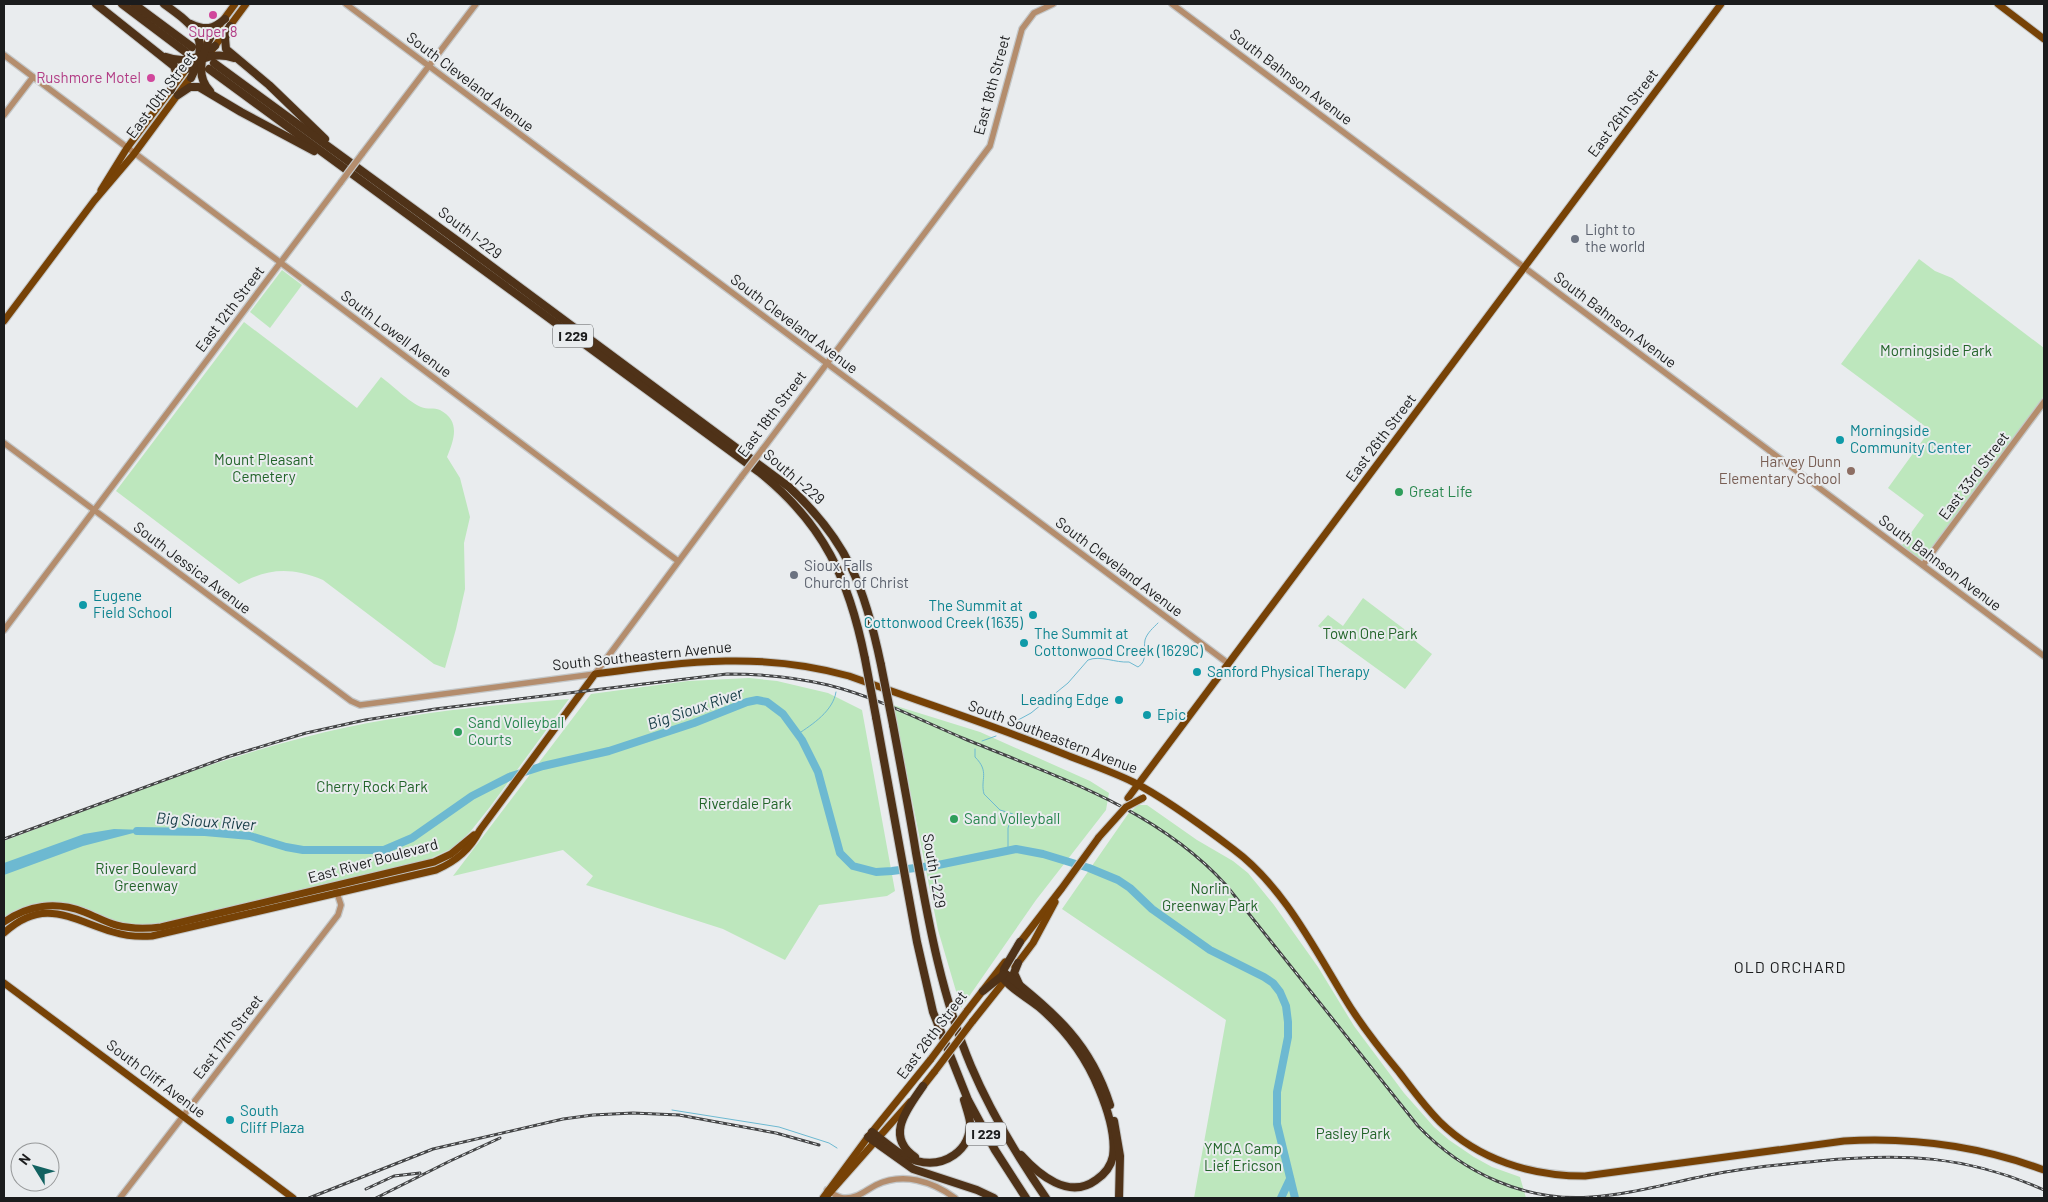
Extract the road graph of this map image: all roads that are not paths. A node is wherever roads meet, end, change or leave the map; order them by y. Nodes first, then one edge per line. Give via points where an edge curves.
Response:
1 (96, 4) edge
2 (122, 4) edge
3 (134, 4) edge
4 (164, 4) edge
5 (235, 4) edge
6 (246, 4) edge
7 (346, 4) edge
8 (476, 4) edge
9 (1053, 4) edge
10 (1172, 4) edge
11 (1721, 4) edge
12 (1998, 4) edge
13 (225, 18) junction
14 (154, 24) junction
15 (190, 24) junction
16 (230, 26) junction
17 (210, 38) joint
18 (2044, 39) edge
19 (215, 46) joint
20 (190, 50) dead end
21 (4, 56) edge
22 (162, 56) junction
23 (200, 58) junction
24 (238, 60) junction
25 (429, 66) junction
26 (186, 69) joint
27 (33, 77) junction
28 (190, 78) joint
29 (171, 90) junction
30 (178, 95) junction
31 (215, 96) junction
32 (4, 115) edge
33 (128, 148) junction
34 (134, 154) junction
35 (362, 171) junction
36 (362, 181) junction
37 (94, 201) junction
38 (280, 263) junction
39 (1525, 268) junction
40 (4, 321) edge
41 (826, 364) junction
42 (2044, 402) edge
43 (4, 442) edge
44 (94, 510) junction
45 (678, 561) junction
46 (1923, 565) junction
47 (4, 630) edge
48 (2044, 656) edge
49 (1229, 664) junction
50 (595, 674) junction
51 (369, 705) joint
52 (1138, 784) junction
53 (1155, 795) junction
54 (480, 830) junction
55 (1099, 837) junction
56 (335, 886) junction
57 (1062, 888) junction
58 (338, 894) junction
59 (12, 916) junction
60 (4, 922) edge
61 (4, 926) edge
62 (4, 933) edge
63 (1020, 942) junction
64 (1018, 963) junction
65 (1005, 977) junction
66 (4, 983) edge
67 (1022, 987) junction
68 (983, 991) junction
69 (954, 1066) junction
70 (923, 1086) junction
71 (183, 1116) junction
72 (1001, 1127) junction
73 (874, 1137) junction
74 (926, 1163) junction
75 (2044, 1170) edge
76 (829, 1191) junction
77 (120, 1198) edge
78 (293, 1198) edge
79 (824, 1198) edge
80 (955, 1198) edge
81 (994, 1198) edge
82 (1026, 1198) edge
83 (1046, 1198) edge
84 (1119, 1198) edge

1 - 22 highway
2 - 14 highway
3 - 14 highway
4 - 15 highway
5 - 13 main road
6 - 16 main road, East 10th Street
7 - 25 street, South Cleveland Avenue
8 - 25 street, East 12th Street
9 - 41 street, East 18th Street via 1034,13 1022,29 990,146
10 - 39 street, South Bahnson Avenue
11 - 39 main road, East 26th Street
12 - 18 main road
13 - 15 highway via 212,28 203,29
13 - 17 main road
14 - 20 highway
15 - 23 highway via 197,34
16 - 19 main road, East 10th Street
16 - 24 highway via 224,46
17 - 23 highway
19 - 23 highway
21 - 27 street, South Lowell Avenue
22 - 23 highway via 179,60
22 - 29 highway via 176,72
23 - 24 highway via 221,55
23 - 26 highway
23 - 28 highway
23 - 31 highway via 203,81
24 - 35 highway
25 - 38 street, East 12th Street, bridge
25 - 41 street, South Cleveland Avenue
26 - 29 main road, East 10th Street
27 - 32 street
27 - 33 street, South Lowell Avenue
28 - 30 main road, East 10th Street
29 - 33 main road, East 10th Street
30 - 31 highway via 196,86
30 - 34 main road, East 10th Street
31 - 36 highway
33 - 34 street, South Lowell Avenue
33 - 37 main road, East 10th Street
34 - 37 main road, East 10th Street
34 - 38 street, South Lowell Avenue
35 - 36 highway, South I-229 / I 229 via 211,66
35 - 72 highway, South I-229 / I 229, bridge via 765,468 798,494 834,537 855,574 870,611 924,898 949,1004 971,1065
36 - 69 highway, South I-229 / I 229, bridge via 744,461 778,488 813,527 833,559 851,602 865,659 931,1004
37 - 40 main road, East 10th Street
38 - 44 street, East 12th Street
38 - 45 street, South Lowell Avenue
39 - 46 street, South Bahnson Avenue
39 - 49 main road, East 26th Street
41 - 45 street, East 18th Street, bridge
41 - 49 street, South Cleveland Avenue
42 - 46 street, East 33rd Street
43 - 44 street, South Jessica Avenue
44 - 47 street, East 12th Street
44 - 51 street, South Jessica Avenue via 351,702
45 - 50 street, East 18th Street
46 - 48 street, South Bahnson Avenue
49 - 52 main road, East 26th Street
50 - 51 street, South Southeastern Avenue
50 - 52 main road, South Southeastern Avenue via 710,660 763,660 813,667 849,676 1018,736
50 - 54 main road, East 18th Street
52 - 53 main road, South Southeastern Avenue
52 - 55 main road, East 26th Street, bridge
53 - 55 main road, bridge via 1126,807
53 - 75 main road, South Southeastern Avenue via 1229,846 1259,872 1308,937 1372,1039 1430,1111 1464,1141 1503,1162 1553,1175 1595,1175 1844,1141 1894,1140 1966,1147
54 - 56 main road, East River Boulevard via 457,851 440,860
54 - 58 main road, East River Boulevard via 465,852 442,868
55 - 57 main road, East 26th Street
56 - 58 street, East 17th Street
56 - 59 main road, East River Boulevard via 152,928 117,925 61,906 37,907
57 - 63 main road, East 26th Street
57 - 64 main road, East 26th Street via 1041,930
58 - 62 main road, East River Boulevard via 152,936 124,935 74,917 53,914 24,919
58 - 71 street, East 17th Street via 341,908 338,915
59 - 60 main road, East River Boulevard
59 - 61 main road
63 - 65 highway via 1004,969
63 - 68 main road, East 26th Street
64 - 65 main road, East 26th Street
64 - 67 highway via 1014,973
65 - 67 highway
65 - 68 highway
65 - 70 main road, East 26th Street, bridge
65 - 72 highway via 1052,1018 1089,1067 1110,1126 1111,1163 1092,1183 1081,1187 1062,1186 1030,1165
66 - 71 main road, South Cliff Avenue
67 - 84 highway via 1069,1029 1102,1082 1117,1133
68 - 73 main road, East 26th Street, bridge
69 - 74 highway via 970,1120 967,1137 952,1157 942,1162
69 - 82 highway, South I-229 / I 229 via 980,1123
70 - 73 main road, East 26th Street
70 - 74 highway via 905,1113 900,1129 906,1150
71 - 77 street, East 17th Street
71 - 78 main road, South Cliff Avenue
72 - 83 highway, South I-229 / I 229
73 - 74 highway via 905,1156
73 - 76 main road, East 26th Street
73 - 81 highway via 913,1168
76 - 79 main road, East 26th Street
76 - 80 street via 837,1197 850,1198 889,1180 902,1179 927,1183

